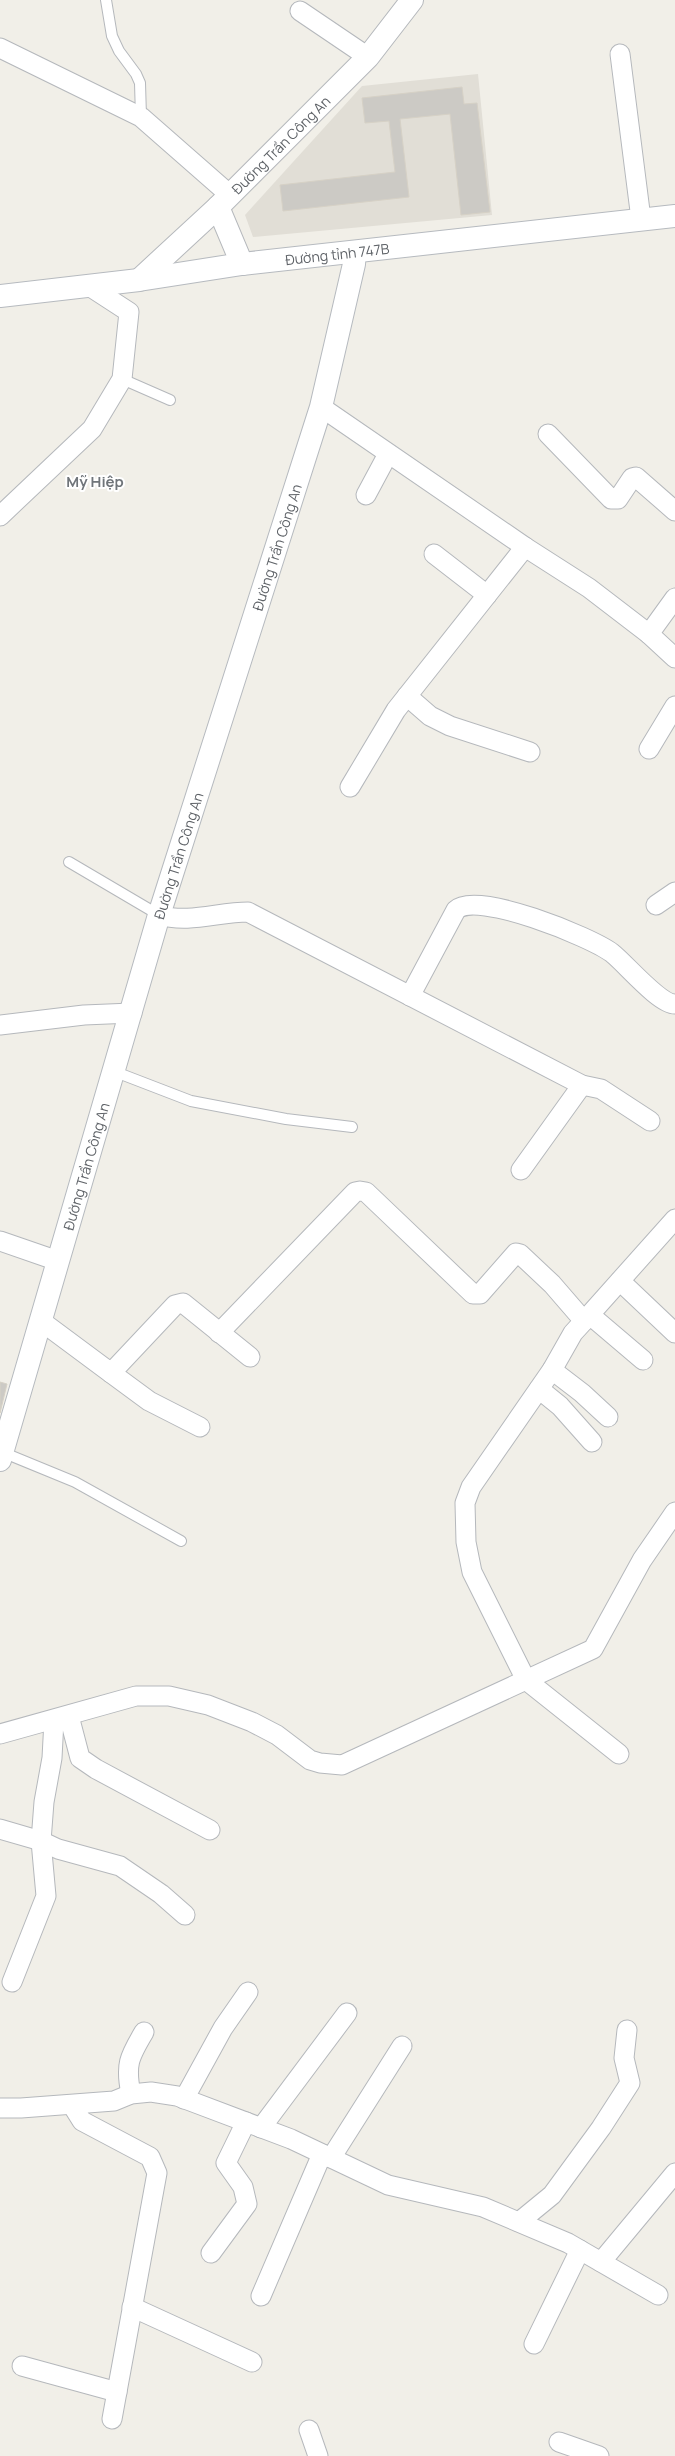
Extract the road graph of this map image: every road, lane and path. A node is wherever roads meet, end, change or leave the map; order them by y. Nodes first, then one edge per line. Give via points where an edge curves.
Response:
1 (106, 0) edge
2 (412, 0) edge
3 (300, 11) dead end
4 (0, 48) edge
5 (620, 54) dead end
6 (368, 57) junction
7 (141, 117) junction
8 (224, 201) junction
9 (675, 216) edge
10 (641, 219) junction
11 (354, 252) junction
12 (242, 264) junction
13 (138, 280) junction
14 (89, 286) junction
15 (0, 296) edge
16 (122, 379) junction
17 (170, 400) dead end
18 (321, 408) junction
19 (548, 434) dead end
20 (388, 454) junction
21 (366, 496) dead end
22 (675, 511) edge
23 (0, 516) edge
24 (525, 547) junction
25 (434, 554) dead end
26 (487, 595) junction
27 (675, 598) edge
28 (649, 634) junction
29 (675, 658) edge
30 (407, 696) junction
31 (675, 706) edge
32 (649, 749) dead end
33 (530, 752) dead end
34 (350, 787) dead end
35 (69, 862) dead end
36 (675, 892) edge
37 (656, 905) dead end
38 (159, 915) junction
39 (410, 996) junction
40 (675, 1004) edge
41 (132, 1013) junction
42 (0, 1025) edge
43 (113, 1071) junction
44 (582, 1085) junction
45 (650, 1122) dead end
46 (352, 1127) dead end
47 (521, 1170) dead end
48 (673, 1226) edge
49 (0, 1241) edge
50 (58, 1261) junction
51 (620, 1281) junction
52 (587, 1318) junction
53 (40, 1321) junction
54 (219, 1333) junction
55 (675, 1333) edge
56 (250, 1358) dead end
57 (643, 1360) dead end
58 (552, 1370) junction
59 (111, 1373) junction
60 (539, 1389) junction
61 (608, 1417) dead end
62 (200, 1427) dead end
63 (592, 1442) dead end
64 (2, 1446) edge
65 (675, 1512) edge
66 (181, 1541) dead end
67 (526, 1680) junction
68 (61, 1718) junction
69 (0, 1734) edge
70 (619, 1754) dead end
71 (0, 1829) edge
72 (210, 1830) dead end
73 (41, 1840) junction
74 (185, 1915) dead end
75 (12, 1982) dead end
76 (248, 1992) dead end
77 (347, 2013) dead end
78 (627, 2030) dead end
79 (144, 2032) dead end
80 (402, 2046) dead end
81 (131, 2094) junction
82 (184, 2099) junction
83 (72, 2105) junction
84 (0, 2108) edge
85 (254, 2125) junction
86 (327, 2156) junction
87 (675, 2173) edge
88 (519, 2222) junction
89 (580, 2250) junction
90 (211, 2253) dead end
91 (601, 2262) junction
92 (658, 2295) dead end
93 (262, 2296) dead end
94 (132, 2307) junction
95 (534, 2344) dead end
96 (252, 2362) dead end
97 (22, 2366) dead end
98 (117, 2392) junction
99 (112, 2419) dead end
100 (309, 2430) dead end
101 (559, 2442) dead end
102 (318, 2456) edge
103 (599, 2456) edge

1 - 7 lane via 112,36 140,83
2 - 6 main road, Đường Trần Công An
3 - 6 street
4 - 7 street
5 - 10 street
6 - 8 main road, Đường Trần Công An
7 - 8 street
8 - 12 main road
8 - 13 main road, Đường Trần Công An
9 - 10 main road, Đường tỉnh 747B
10 - 11 main road, Đường tỉnh 747B
11 - 12 main road, Đường tỉnh 747B
11 - 18 main road, Đường Trần Công An via 354,264
12 - 13 main road, Đường tỉnh 747B
13 - 14 main road, Đường tỉnh 747B
14 - 15 main road, Đường tỉnh 747B
14 - 16 street via 129,312
16 - 17 lane
16 - 23 street via 92,429
18 - 20 street
18 - 38 main road, Đường Trần Công An
19 - 22 street via 611,499 618,499 632,478 636,477
20 - 21 street
20 - 24 street
24 - 26 street
24 - 28 street via 589,588
25 - 26 street
26 - 30 street
27 - 28 street
28 - 29 street
30 - 33 street via 430,716 450,726
30 - 34 street
31 - 32 street
35 - 38 lane
36 - 37 street
38 - 39 street via 172,919 248,912
38 - 41 main road, Đường Trần Công An
39 - 40 street via 456,910 465,905 511,910 587,939 611,952 664,1000
39 - 44 street
41 - 42 street via 84,1015
41 - 43 main road, Đường Trần Công An
43 - 46 lane via 191,1101 286,1119
43 - 50 main road, Đường Trần Công An
44 - 45 street via 601,1089
44 - 47 street
48 - 51 street
49 - 50 street
50 - 53 main road, Đường Trần Công An
51 - 52 street
51 - 55 street
52 - 54 street via 516,1253 480,1294 473,1294 366,1192 360,1191 354,1192
52 - 57 street
52 - 58 street via 564,1346
53 - 59 street
53 - 64 main road, Đường Trần Công An
54 - 56 street
54 - 59 street via 183,1303 178,1303
58 - 60 street
58 - 61 street
59 - 62 street via 149,1401
60 - 63 street via 560,1406
60 - 67 street via 471,1487 465,1503 466,1542 472,1572
64 - 66 lane via 75,1482
65 - 67 street via 642,1560 593,1649
67 - 68 street via 342,1765 310,1760 277,1735 252,1722 208,1705 169,1696 136,1696
67 - 70 street
68 - 69 street
68 - 72 street via 80,1758
68 - 73 street via 44,1802
71 - 73 street
73 - 74 street via 58,1849 120,1866 161,1894
73 - 75 street via 46,1896
76 - 82 street via 224,2028
77 - 85 street
78 - 88 street via 624,2058 630,2083 552,2196
79 - 81 street via 129,2058 127,2073
80 - 86 street
81 - 82 street via 151,2092
81 - 83 street via 114,2101
82 - 85 street
83 - 84 street
83 - 94 street via 82,2121 150,2157 157,2173
85 - 86 street
85 - 90 street via 226,2163 243,2187 247,2204
86 - 88 street via 388,2185 483,2207
86 - 93 street
87 - 91 street
88 - 89 street
89 - 91 street
89 - 95 street
91 - 92 street
94 - 96 street
94 - 98 street
97 - 98 street
98 - 99 street
100 - 102 street
101 - 103 street

